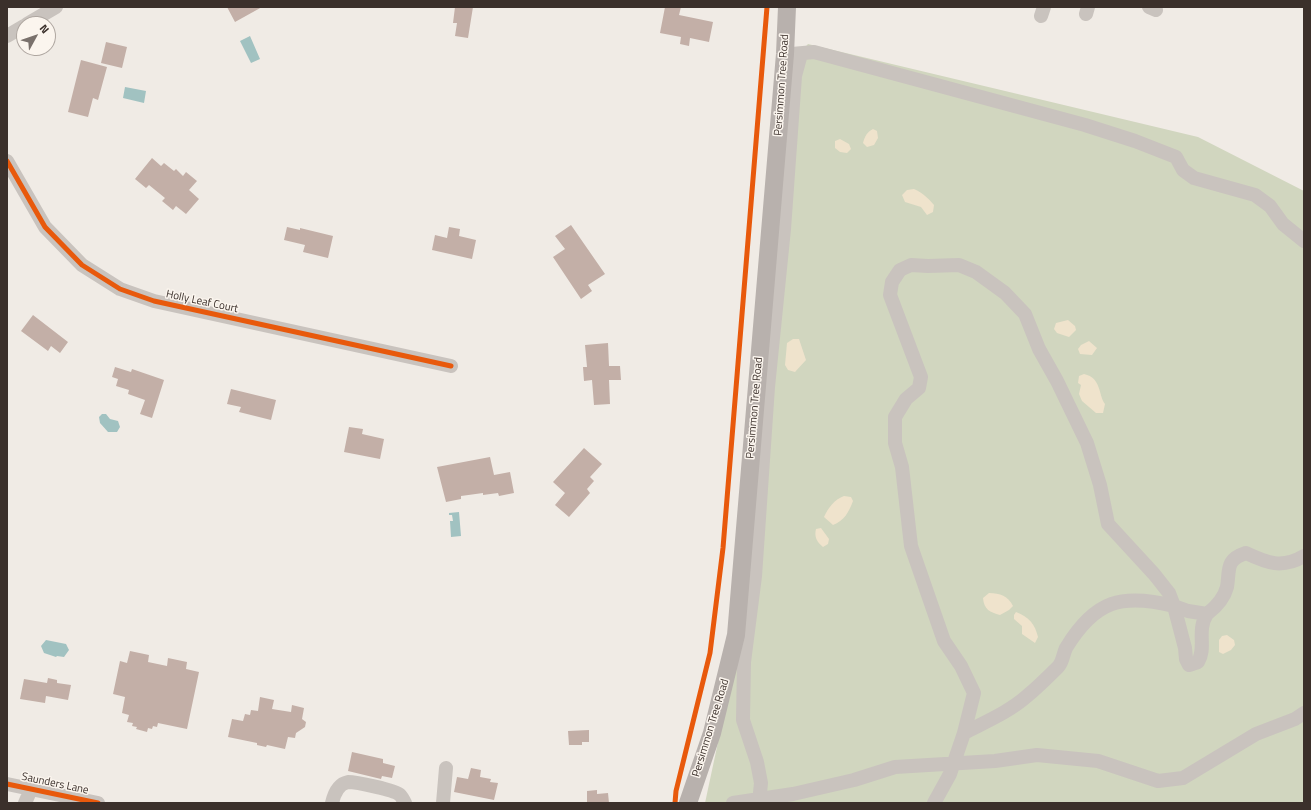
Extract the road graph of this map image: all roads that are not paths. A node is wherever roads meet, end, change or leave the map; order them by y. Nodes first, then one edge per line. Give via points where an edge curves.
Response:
1 (56, 7) edge
2 (787, 7) edge
3 (41, 16) edge
4 (16, 31) edge
5 (7, 36) edge
6 (793, 54) junction
7 (7, 161) edge
8 (1304, 241) edge
9 (451, 366) dead end
10 (1304, 556) edge
11 (1174, 606) junction
12 (1207, 614) junction
13 (1304, 713) edge
14 (964, 733) junction
15 (953, 763) junction
16 (446, 768) dead end
17 (7, 784) edge
18 (31, 789) junction
19 (759, 801) edge
20 (25, 803) edge
21 (98, 803) edge
22 (332, 803) edge
23 (405, 803) edge
24 (443, 803) edge
25 (688, 803) edge
26 (733, 803) edge
27 (934, 803) edge

1 - 3 street
2 - 6 main road, Persimmon Tree Road
4 - 5 street
6 - 8 street via 814,52 989,98 1135,141 1176,157 1183,170 1194,178 1255,195 1270,206 1283,224
6 - 19 street via 795,76 784,229 768,387 755,576 744,662 743,720 757,762 761,783
6 - 25 main road, Persimmon Tree Road via 736,635 712,733
7 - 9 street, Holly Leaf Court via 45,227 82,265 120,289 154,301
10 - 12 street via 1280,565 1260,560 1246,552 1239,555 1233,559 1228,569 1226,588 1218,606
11 - 12 street
11 - 12 street via 1189,664 1198,662 1201,658 1200,631
11 - 14 street via 1129,599 1108,604 1088,619 1066,648 1060,665 1026,697
11 - 14 street via 1169,593 1154,574 1108,524 1100,485 1087,443 1039,349 1025,314 1005,293 976,272 959,265 911,265 900,270 892,282 890,295 921,377 919,388 906,399 895,417 895,443 902,467 911,546 944,641 961,666 974,693
13 - 15 street via 1296,719 1256,734 1183,778 1158,781 1098,761 1037,755
14 - 15 street
15 - 19 street via 895,767 854,780
15 - 27 street via 950,774
16 - 24 street
17 - 18 street, Saunders Lane
18 - 20 street
18 - 21 street, Saunders Lane
19 - 26 street
22 - 23 street via 333,795 339,787 348,782 389,790 401,795

